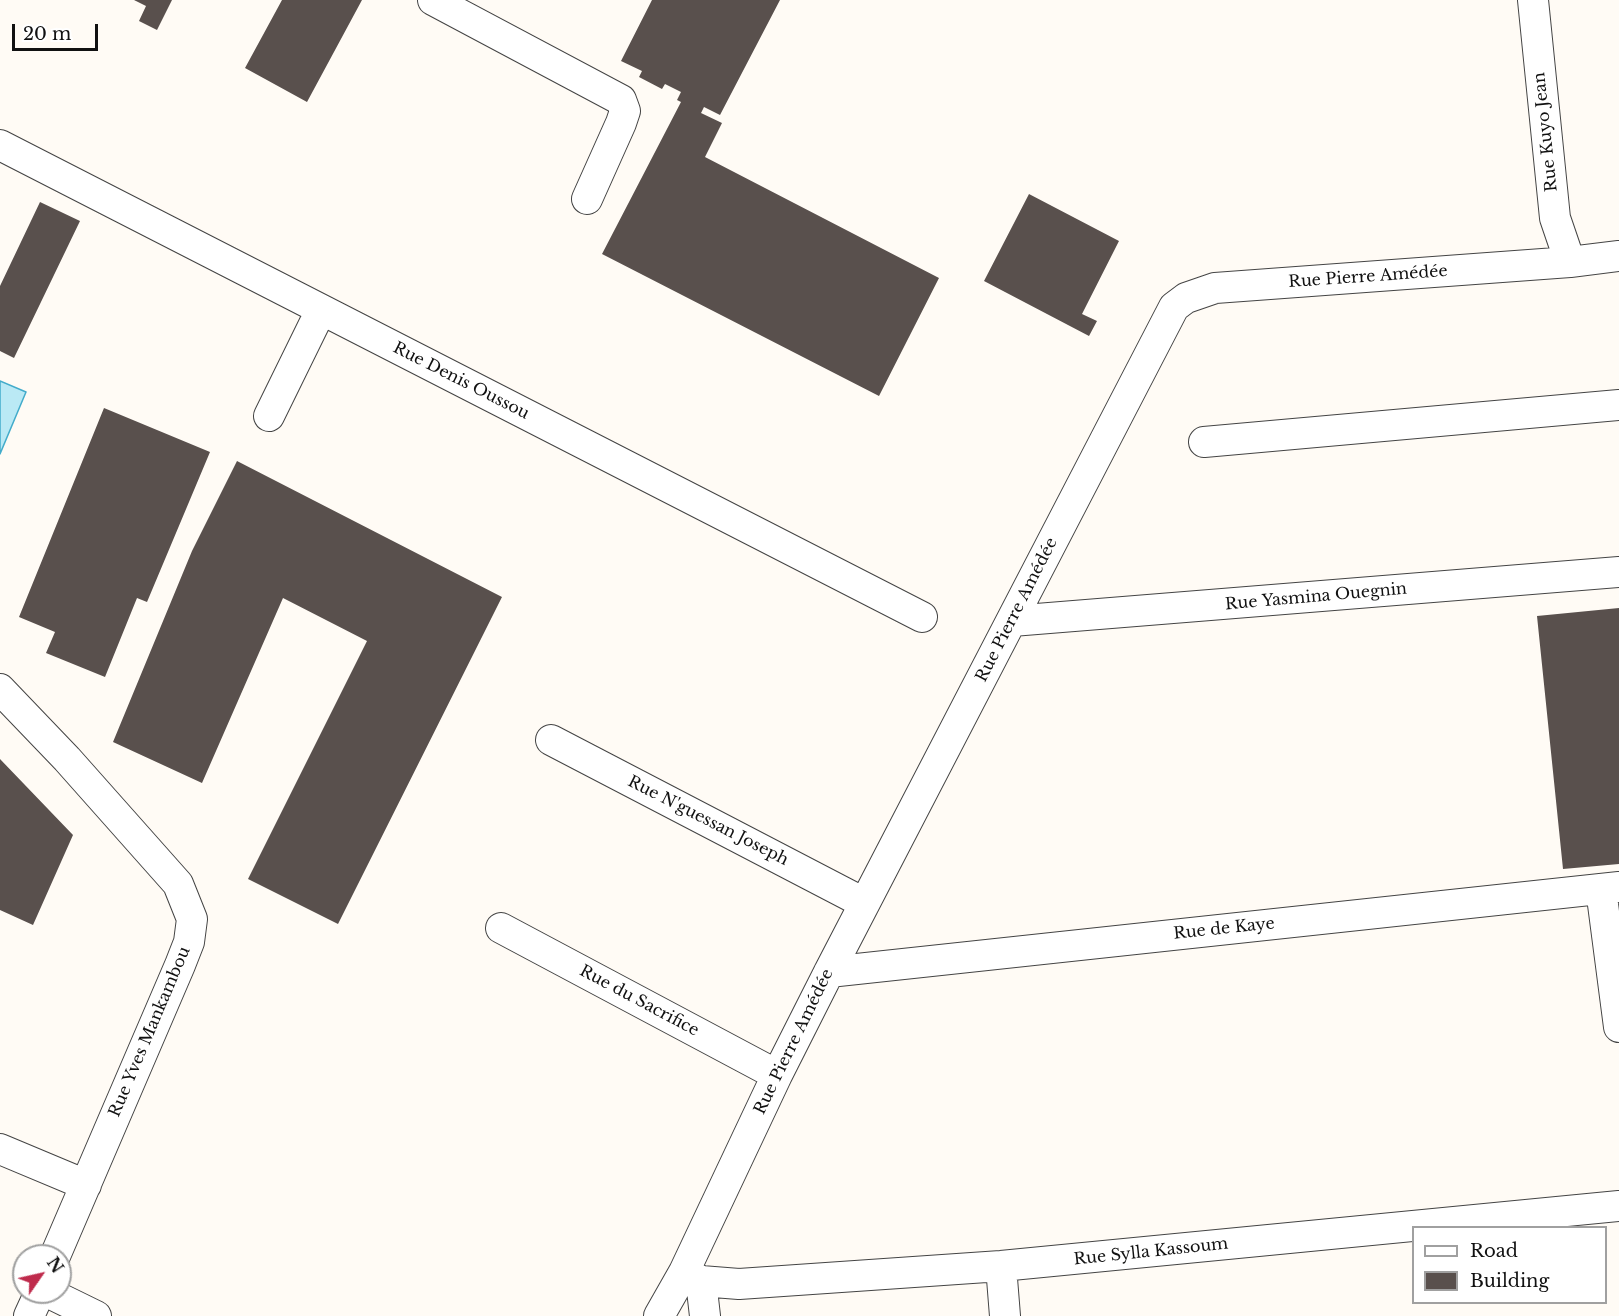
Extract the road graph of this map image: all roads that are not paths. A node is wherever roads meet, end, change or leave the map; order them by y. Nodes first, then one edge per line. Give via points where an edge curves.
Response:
1 (434, 0) edge
2 (1533, 0) edge
3 (0, 145) edge
4 (587, 199) dead end
5 (1619, 256) edge
6 (1570, 262) junction
7 (321, 310) junction
8 (1619, 405) edge
9 (269, 416) dead end
10 (1204, 442) dead end
11 (1619, 572) edge
12 (922, 617) dead end
13 (1012, 621) junction
14 (0, 690) edge
15 (551, 740) dead end
16 (1610, 888) edge
17 (864, 903) junction
18 (501, 928) dead end
19 (829, 972) junction
20 (1619, 1028) edge
21 (777, 1075) junction
22 (0, 1149) edge
23 (86, 1185) junction
24 (1619, 1206) edge
25 (1412, 1226) edge
26 (1413, 1226) edge
27 (60, 1244) edge
28 (1001, 1266) junction
29 (692, 1277) junction
30 (72, 1304) edge
31 (96, 1316) edge
32 (659, 1316) edge
33 (705, 1316) edge
34 (1005, 1316) edge

1 - 4 street via 621,100 626,111
2 - 6 street, Rue Kuyo Jean via 1555,218
3 - 7 street, Rue Denis Oussou
5 - 6 street, Rue Pierre Amédée
6 - 13 street, Rue Pierre Amédée via 1215,288 1186,298 1167,317
7 - 9 street
7 - 12 street, Rue Denis Oussou
8 - 10 street
11 - 13 street, Rue Yasmina Ouegnin
13 - 17 street, Rue Pierre Amédée
14 - 23 street, Rue Yves Mankambou via 178,884 192,919 180,965
15 - 17 street, Rue N'guessan Joseph
16 - 19 street, Rue de Kaye
16 - 20 street
17 - 19 street, Rue Pierre Amédée
18 - 21 street, Rue du Sacrifice
19 - 21 street, Rue Pierre Amédée
21 - 29 street, Rue Pierre Amédée
22 - 23 street
23 - 27 street, Rue Yves Mankambou
24 - 26 street, Rue Sylla Kassoum
25 - 28 street, Rue Sylla Kassoum
28 - 29 street, Rue Sylla Kassoum via 739,1284
28 - 34 street
29 - 32 street, Rue Pierre Amédée
29 - 33 street
30 - 31 street

